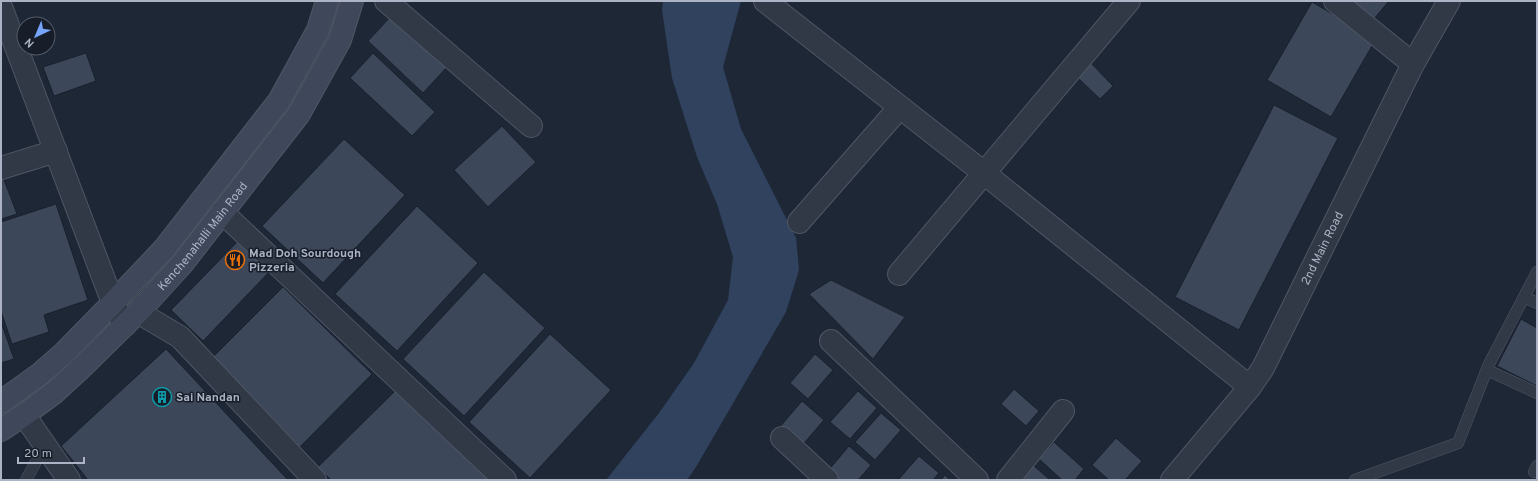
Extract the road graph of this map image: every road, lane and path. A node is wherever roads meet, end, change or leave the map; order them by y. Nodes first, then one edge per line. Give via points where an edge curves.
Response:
1 (327, 1) edge
2 (352, 1) edge
3 (386, 1) edge
4 (765, 1) edge
5 (1129, 1) edge
6 (1335, 1) edge
7 (1449, 1) edge
8 (1, 7) edge
9 (6, 35) edge
10 (1413, 64) junction
11 (900, 107) junction
12 (531, 126) dead end
13 (56, 151) junction
14 (1, 168) edge
15 (984, 173) junction
16 (222, 212) junction
17 (799, 222) dead end
18 (1537, 272) edge
19 (899, 274) dead end
20 (1524, 297) junction
21 (114, 303) junction
22 (1537, 303) edge
23 (132, 317) junction
24 (831, 341) dead end
25 (1487, 370) junction
26 (1250, 387) junction
27 (1537, 393) edge
28 (1, 402) edge
29 (1063, 411) dead end
30 (24, 415) junction
31 (1, 430) edge
32 (782, 438) dead end
33 (44, 445) junction
34 (1176, 479) edge
35 (26, 480) edge
36 (69, 480) edge
37 (316, 480) edge
38 (505, 480) edge
39 (827, 480) edge
40 (977, 480) edge
41 (1008, 480) edge
42 (1355, 480) edge

1 - 21 main road, Kenchenahalli Main Road via 318,30 279,101 164,248
2 - 16 main road, Kenchenahalli Main Road via 340,40 299,114
3 - 12 street
4 - 11 street
5 - 15 street
6 - 10 street
7 - 10 street, 2nd Main Road
8 - 9 street
9 - 13 street
10 - 26 street, 2nd Main Road via 1263,368
11 - 15 street
11 - 17 street
13 - 14 street
13 - 21 street
15 - 19 street
15 - 26 street
16 - 23 main road, Kenchenahalli Main Road via 182,264
16 - 38 street
18 - 20 lane
20 - 22 lane
20 - 25 lane
21 - 23 street
21 - 28 main road, Kenchenahalli Main Road via 40,374
23 - 30 main road, Kenchenahalli Main Road via 55,392
23 - 37 street via 148,318 180,337
24 - 40 street
25 - 27 lane
25 - 42 lane via 1458,443
26 - 34 street, 2nd Main Road
29 - 41 street
30 - 31 main road, Kenchenahalli Main Road
30 - 33 street
32 - 39 street
33 - 35 lane
33 - 36 street

